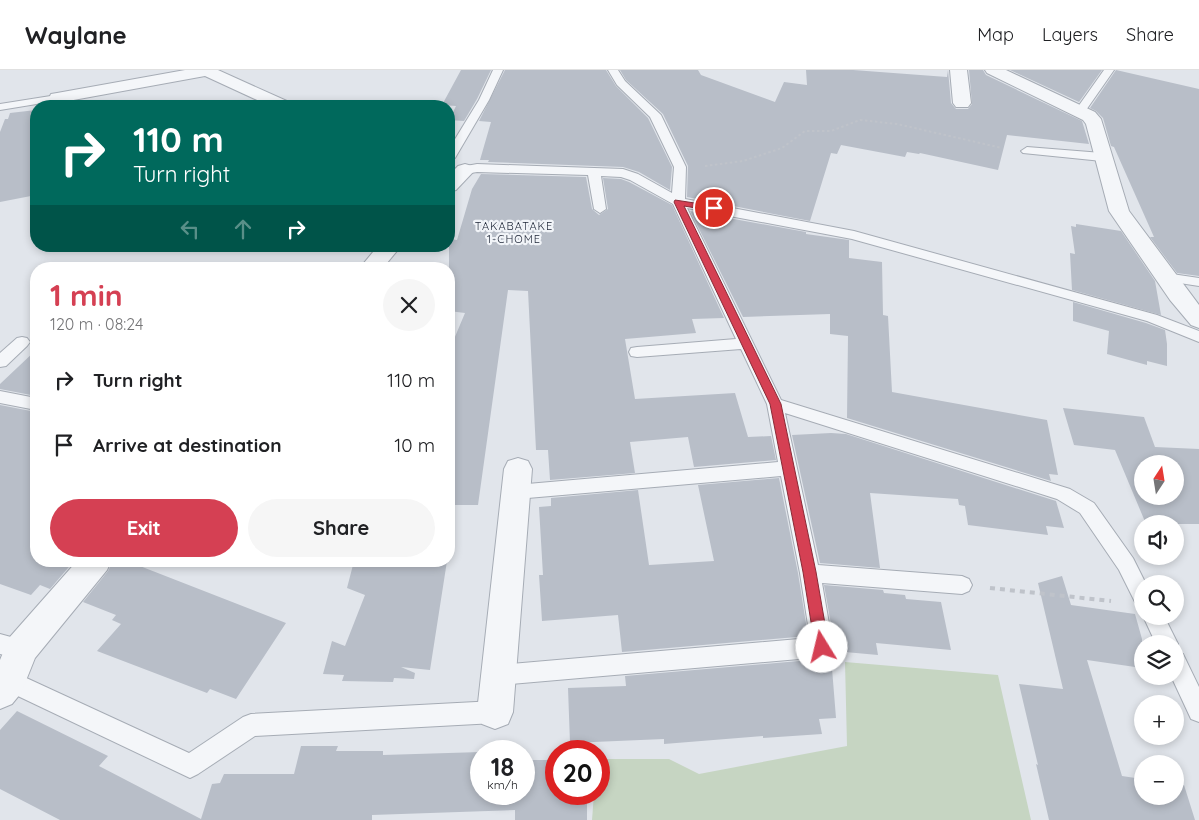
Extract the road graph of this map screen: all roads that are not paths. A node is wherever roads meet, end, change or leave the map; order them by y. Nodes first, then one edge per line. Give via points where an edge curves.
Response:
1 (205, 70) edge
2 (498, 70) edge
3 (613, 70) edge
4 (959, 70) edge
5 (993, 70) edge
6 (1109, 70) edge
7 (123, 87) junction
8 (57, 98) joint
9 (44, 100) edge
10 (122, 100) edge
11 (270, 100) edge
12 (30, 102) edge
13 (962, 103) dead end
14 (0, 107) edge
15 (1080, 111) junction
16 (455, 148) edge
17 (1027, 151) road end
18 (1102, 157) junction
19 (457, 168) edge
20 (594, 172) junction
21 (678, 202) junction
22 (600, 209) dead end
23 (385, 252) edge
24 (376, 262) edge
25 (1165, 277) junction
26 (1199, 282) edge
27 (1199, 320) edge
28 (1199, 337) edge
29 (22, 342) dead end
30 (747, 343) junction
31 (638, 352) dead end
32 (0, 362) edge
33 (0, 397) edge
34 (30, 403) edge
35 (775, 404) junction
36 (790, 468) junction
37 (517, 480) joint
38 (90, 567) edge
39 (810, 572) junction
40 (1134, 580) edge
41 (962, 585) road end
42 (10, 647) edge
43 (498, 675) junction
44 (1184, 680) edge
45 (4, 687) edge
46 (1199, 711) edge
47 (495, 712) joint

1 - 7 street
1 - 11 street
2 - 16 lane
3 - 21 lane via 621,83 655,115 680,167
4 - 13 street
5 - 15 street
6 - 15 lane
7 - 8 street
7 - 10 street
8 - 9 lane
12 - 14 lane
15 - 18 street via 1094,123
17 - 18 lane
18 - 25 street via 1118,211
19 - 20 lane
20 - 21 lane via 623,173
20 - 22 lane
21 - 28 lane via 854,235 1152,318
21 - 30 lane
23 - 24 street
25 - 26 lane
25 - 27 street
29 - 32 lane
30 - 31 lane
30 - 35 lane
33 - 34 lane
35 - 36 lane
35 - 40 lane via 1063,494 1087,508
36 - 37 lane
36 - 39 lane
37 - 43 street
38 - 42 street
39 - 41 lane
39 - 43 lane via 822,647
42 - 45 street
43 - 47 street
44 - 46 lane
45 - 47 lane via 190,766 251,726

